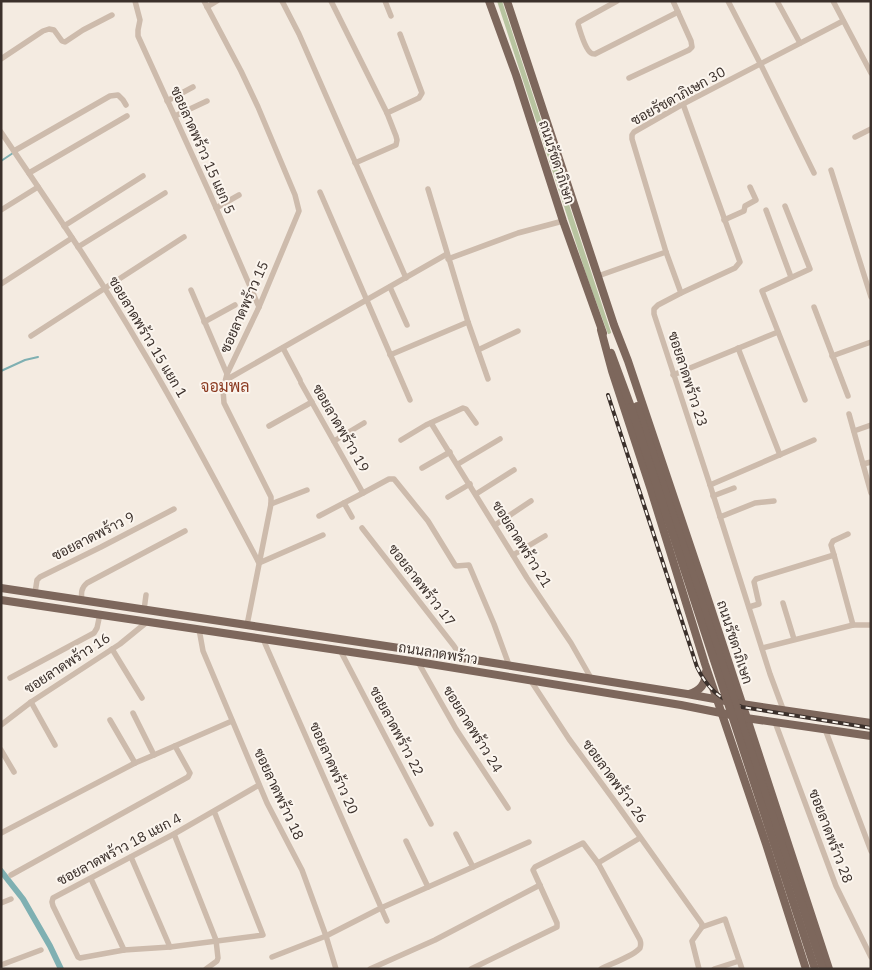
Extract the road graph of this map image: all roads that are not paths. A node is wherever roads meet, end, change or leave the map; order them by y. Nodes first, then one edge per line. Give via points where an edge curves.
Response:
1 (135, 1) edge
2 (217, 1) edge
3 (282, 1) edge
4 (330, 1) edge
5 (385, 1) edge
6 (489, 1) edge
7 (507, 1) edge
8 (617, 1) edge
9 (673, 1) edge
10 (728, 1) edge
11 (777, 1) edge
12 (833, 1) edge
13 (205, 4) edge
14 (678, 12) junction
15 (112, 15) dead end
16 (390, 16) dead end
17 (843, 22) junction
18 (400, 34) dead end
19 (800, 43) junction
20 (1, 58) edge
21 (761, 65) junction
22 (871, 73) edge
23 (629, 78) dead end
24 (193, 87) dead end
25 (167, 100) junction
26 (207, 101) dead end
27 (683, 104) junction
28 (126, 106) dead end
29 (387, 113) junction
30 (127, 116) dead end
31 (175, 116) junction
32 (871, 129) edge
33 (1, 132) edge
34 (855, 137) dead end
35 (14, 152) junction
36 (354, 163) junction
37 (831, 170) dead end
38 (29, 173) junction
39 (814, 173) dead end
40 (143, 176) dead end
41 (38, 187) junction
42 (750, 187) dead end
43 (428, 189) dead end
44 (320, 192) dead end
45 (165, 193) dead end
46 (239, 195) dead end
47 (785, 206) dead end
48 (216, 208) junction
49 (1, 210) edge
50 (766, 210) dead end
51 (724, 220) junction
52 (563, 221) junction
53 (64, 226) junction
54 (184, 237) dead end
55 (72, 238) junction
56 (78, 247) junction
57 (666, 252) junction
58 (448, 257) junction
59 (598, 276) junction
60 (792, 277) junction
61 (406, 278) junction
62 (1, 284) edge
63 (390, 287) junction
64 (105, 288) junction
65 (190, 290) dead end
66 (681, 293) junction
67 (871, 297) edge
68 (367, 301) junction
69 (235, 305) dead end
70 (259, 307) junction
71 (814, 307) dead end
72 (204, 322) junction
73 (468, 322) junction
74 (407, 325) dead end
75 (614, 325) junction
76 (518, 330) dead end
77 (601, 330) junction
78 (778, 332) junction
79 (31, 336) dead end
80 (871, 342) edge
81 (284, 348) junction
82 (738, 348) junction
83 (478, 350) junction
84 (390, 355) junction
85 (832, 356) junction
86 (674, 375) junction
87 (227, 377) junction
88 (488, 380) dead end
89 (848, 396) dead end
90 (410, 400) dead end
91 (805, 400) dead end
92 (312, 402) junction
93 (634, 407) junction
94 (850, 414) dead end
95 (431, 423) junction
96 (476, 423) dead end
97 (364, 424) dead end
98 (871, 425) edge
99 (268, 426) dead end
100 (854, 431) junction
101 (500, 439) dead end
102 (401, 440) dead end
103 (814, 440) dead end
104 (334, 441) junction
105 (450, 452) junction
106 (780, 455) junction
107 (871, 462) edge
108 (458, 464) junction
109 (863, 464) junction
110 (422, 468) dead end
111 (514, 470) dead end
112 (470, 484) junction
113 (710, 485) junction
114 (734, 488) dead end
115 (307, 490) dead end
116 (363, 493) junction
117 (871, 493) edge
118 (476, 494) junction
119 (448, 496) dead end
120 (714, 496) junction
121 (530, 501) dead end
122 (774, 502) dead end
123 (344, 503) junction
124 (271, 504) junction
125 (174, 509) dead end
126 (319, 516) dead end
127 (352, 517) dead end
128 (720, 517) junction
129 (495, 525) junction
130 (362, 528) dead end
131 (185, 531) dead end
132 (685, 532) junction
133 (848, 534) dead end
134 (323, 535) dead end
135 (545, 536) dead end
136 (667, 541) junction
137 (513, 555) junction
138 (834, 555) junction
139 (260, 563) junction
140 (702, 581) junction
141 (681, 584) junction
142 (1, 588) edge
143 (35, 593) junction
144 (146, 595) dead end
145 (1, 600) edge
146 (82, 601) junction
147 (783, 603) dead end
148 (749, 607) junction
149 (144, 610) junction
150 (100, 614) junction
151 (147, 622) junction
152 (247, 625) junction
153 (853, 625) junction
154 (871, 625) edge
155 (266, 628) junction
156 (198, 629) junction
157 (245, 636) junction
158 (263, 638) junction
159 (794, 639) junction
160 (762, 648) junction
161 (112, 649) junction
162 (340, 650) junction
163 (461, 657) junction
164 (418, 662) junction
165 (705, 664) junction
166 (508, 665) junction
167 (10, 678) dead end
168 (590, 678) junction
169 (532, 682) junction
170 (687, 694) junction
171 (142, 698) dead end
172 (717, 700) junction
173 (31, 702) junction
174 (742, 704) junction
175 (783, 709) junction
176 (133, 713) dead end
177 (721, 713) junction
178 (746, 718) junction
179 (110, 720) dead end
180 (232, 721) junction
181 (775, 722) junction
182 (871, 723) edge
183 (1, 725) edge
184 (825, 729) junction
185 (871, 736) edge
186 (55, 745) dead end
187 (175, 746) junction
188 (1, 750) edge
189 (154, 755) junction
190 (135, 763) junction
191 (14, 772) dead end
192 (259, 785) junction
193 (508, 808) dead end
194 (214, 811) junction
195 (779, 817) junction
196 (431, 824) dead end
197 (759, 824) junction
198 (1, 833) edge
199 (174, 834) junction
200 (456, 834) dead end
201 (640, 838) junction
202 (406, 841) dead end
203 (529, 842) dead end
204 (871, 851) edge
205 (131, 857) junction
206 (598, 863) junction
207 (472, 867) junction
208 (798, 874) junction
209 (11, 875) dead end
210 (91, 879) junction
211 (777, 881) junction
212 (540, 886) junction
213 (428, 887) junction
214 (11, 899) dead end
215 (1, 903) edge
216 (381, 908) junction
217 (387, 921) dead end
218 (702, 927) junction
219 (326, 936) junction
220 (216, 940) junction
221 (170, 947) junction
222 (41, 950) dead end
223 (124, 950) junction
224 (272, 957) dead end
225 (871, 957) edge
226 (739, 961) junction
227 (1, 965) edge
228 (206, 969) edge
229 (336, 969) edge
230 (370, 969) edge
231 (471, 969) edge
232 (601, 969) edge
233 (699, 969) edge
234 (714, 969) edge
235 (742, 969) edge
236 (806, 969) edge
237 (815, 969) edge
238 (822, 969) edge
239 (830, 969) edge

1 - 25 street, ซอยลาดพร้าว 15 แยก 5 via 140,20 138,36
2 - 13 street, ซอยลาดพร้าว 15
3 - 36 street
4 - 29 street
5 - 16 street
6 - 52 main road, ถนนรัชดาภิเษก
7 - 59 main road, ถนนรัชดาภิเษก
8 - 14 street via 578,24 593,54
9 - 14 street
10 - 21 street
11 - 19 street
12 - 17 street
13 - 70 street, ซอยลาดพร้าว 15 via 258,107 298,204 297,218
14 - 23 street via 692,47
15 - 20 street via 65,42 54,30 43,31
17 - 19 street, ซอยรัชดาภิเษก 30
17 - 22 street
18 - 29 street via 422,94
19 - 21 street, ซอยรัชดาภิเษก 30
21 - 27 street, ซอยรัชดาภิเษก 30
21 - 39 street
24 - 25 street
25 - 31 street, ซอยลาดพร้าว 15 แยก 5
26 - 31 street
27 - 51 street, ซอยลาดพร้าว 23
27 - 57 street, ซอยรัชดาภิเษก 30 via 632,135
28 - 35 street via 118,95 110,96
29 - 36 street via 396,145
30 - 38 street
31 - 48 street, ซอยลาดพร้าว 15 แยก 5
32 - 34 street
33 - 35 street, ซอยลาดพร้าว 15 แยก 1
35 - 38 street, ซอยลาดพร้าว 15 แยก 1
36 - 61 street
37 - 67 street
38 - 41 street, ซอยลาดพร้าว 15 แยก 1
40 - 53 street
41 - 49 street
41 - 53 street, ซอยลาดพร้าว 15 แยก 1
42 - 51 street via 756,200 744,206 744,211
43 - 58 street
44 - 68 street
45 - 56 street
46 - 48 street
47 - 60 street via 810,269
48 - 70 street, ซอยลาดพร้าว 15 แยก 5
50 - 60 street
51 - 66 street, ซอยลาดพร้าว 23 via 740,262 735,268
52 - 58 street
52 - 77 main road, ถนนรัชดาภิเษก
53 - 55 street, ซอยลาดพร้าว 15 แยก 1
54 - 64 street
55 - 56 street, ซอยลาดพร้าว 15 แยก 1
55 - 62 street
56 - 64 street, ซอยลาดพร้าว 15 แยก 1
57 - 59 street
57 - 66 street, ซอยรัชดาภิเษก 30
58 - 61 street
58 - 73 street
59 - 75 main road, ถนนรัชดาภิเษก
60 - 78 street via 762,290
61 - 63 street
63 - 68 street
63 - 74 street
64 - 79 street
64 - 139 street, ซอยลาดพร้าว 15 แยก 1
65 - 72 street
66 - 86 street, ซอยลาดพร้าว 23 via 654,309
68 - 81 street
68 - 84 street
69 - 72 street
70 - 87 street, ซอยลาดพร้าว 15
71 - 85 street
72 - 87 street
73 - 83 street
73 - 84 street
75 - 93 main road, ถนนรัชดาภิเษก
75 - 132 main road, ถนนรัชดาภิเษก
76 - 83 street
77 - 93 main road, ถนนรัชดาภิเษก
77 - 136 main road, ถนนรัชดาภิเษก
78 - 82 street
78 - 91 street
80 - 85 street
81 - 87 street
81 - 92 street, ซอยลาดพร้าว 19
82 - 86 street
82 - 106 street
83 - 88 street
84 - 90 street
85 - 89 street
86 - 113 street, ซอยลาดพร้าว 23
87 - 124 street, ซอยลาดพร้าว 15 via 224,403 270,494
92 - 99 street
92 - 104 street, ซอยลาดพร้าว 19
93 - 237 main road, ถนนรัชดาภิเษก, bridge
93 - 238 main road, ถนนรัชดาภิเษก, bridge
94 - 100 street
95 - 96 street via 464,408
95 - 102 street
95 - 105 street, ซอยลาดพร้าว 21
97 - 104 street
98 - 100 street
100 - 109 street
101 - 108 street
103 - 106 street
104 - 116 street, ซอยลาดพร้าว 19
105 - 108 street, ซอยลาดพร้าว 21
105 - 110 street
106 - 113 street
107 - 109 street
108 - 112 street, ซอยลาดพร้าว 21
109 - 117 street
111 - 118 street
112 - 118 street, ซอยลาดพร้าว 21
112 - 119 street
113 - 120 street, ซอยลาดพร้าว 23
114 - 120 street
115 - 124 street
116 - 123 street
116 - 166 street, ซอยลาดพร้าว 19 via 394,479 428,521 455,565 469,565
118 - 129 street, ซอยลาดพร้าว 21
120 - 128 street, ซอยลาดพร้าว 23
121 - 129 street
122 - 128 street via 755,503
123 - 126 street
123 - 127 street
124 - 139 street, ซอยลาดพร้าว 15
125 - 143 street, ซอยลาดพร้าว 9 via 40,576
128 - 148 street, ซอยลาดพร้าว 23
129 - 137 street, ซอยลาดพร้าว 21
130 - 163 street, ซอยลาดพร้าว 17
131 - 146 street via 87,583 81,590
132 - 136 main road via 680,543 672,546
132 - 140 main road, ถนนรัชดาภิเษก
133 - 138 street via 833,541
134 - 139 street
135 - 137 street
136 - 141 main road, ถนนรัชดาภิเษก
137 - 168 street, ซอยลาดพร้าว 21
138 - 148 street via 756,579 759,604
138 - 153 street
139 - 152 street, ซอยลาดพร้าว 15
140 - 141 main road via 699,589 689,593
140 - 174 main road, ถนนรัชดาภิเษก
141 - 165 main road, ถนนรัชดาภิเษก
142 - 143 main road, ถนนลาดพร้าว
143 - 146 main road, ถนนลาดพร้าว
144 - 149 street
145 - 150 main road, ถนนลาดพร้าว
146 - 149 main road, ถนนลาดพร้าว
147 - 159 street
148 - 160 street, ซอยลาดพร้าว 23
149 - 152 main road, ถนนลาดพร้าว
150 - 151 main road, ถนนลาดพร้าว
150 - 167 street via 94,633
151 - 156 main road, ถนนลาดพร้าว
151 - 161 street, ซอยลาดพร้าว 16
152 - 155 main road, ถนนลาดพร้าว
152 - 157 main road
153 - 154 street
153 - 159 street
155 - 158 main road
155 - 163 main road, ถนนลาดพร้าว
156 - 157 main road, ถนนลาดพร้าว
156 - 180 street, ซอยลาดพร้าว 18 via 203,651
157 - 158 main road, ถนนลาดพร้าว
158 - 162 main road, ถนนลาดพร้าว
158 - 216 street, ซอยลาดพร้าว 20
159 - 160 street
160 - 175 street, ซอยลาดพร้าว 23
161 - 171 street
161 - 173 street, ซอยลาดพร้าว 16
162 - 164 main road, ถนนลาดพร้าว
162 - 196 street, ซอยลาดพร้าว 22
163 - 166 main road, ถนนลาดพร้าว
164 - 169 main road, ถนนลาดพร้าว
164 - 193 street, ซอยลาดพร้าว 24 via 456,729
165 - 170 main road via 706,681 703,686
165 - 172 main road, ถนนรัชดาภิเษก
166 - 168 main road, ถนนลาดพร้าว
168 - 170 main road, ถนนลาดพร้าว
169 - 177 main road, ถนนลาดพร้าว
169 - 201 street, ซอยลาดพร้าว 26
170 - 172 main road, ถนนลาดพร้าว
172 - 174 main road, ถนนลาดพร้าว
172 - 177 main road, ถนนรัชดาภิเษก
173 - 183 street, ซอยลาดพร้าว 16
173 - 186 street
174 - 175 main road, ถนนลาดพร้าว
174 - 178 main road, ถนนรัชดาภิเษก
175 - 182 main road, ถนนลาดพร้าว
176 - 189 street
177 - 178 main road, ถนนลาดพร้าว
177 - 197 main road, ถนนรัชดาภิเษก
178 - 181 main road, ถนนลาดพร้าว
178 - 195 main road, ถนนรัชดาภิเษก
179 - 190 street
180 - 187 street
180 - 192 street, ซอยลาดพร้าว 18
181 - 184 main road, ถนนลาดพร้าว
181 - 225 street, ซอยลาดพร้าว 28 via 836,886
184 - 185 main road, ถนนลาดพร้าว
184 - 204 street
187 - 189 street
187 - 209 street via 190,773 188,778
188 - 191 street
189 - 190 street
190 - 198 street
192 - 194 street, ซอยลาดพร้าว 18 แยก 4
192 - 219 street, ซอยลาดพร้าว 18 via 302,870
194 - 199 street, ซอยลาดพร้าว 18 แยก 4
194 - 220 street, ซอยลาดพร้าว 18 แยก 4 via 263,935
195 - 197 main road via 773,813 764,815
195 - 208 main road, ถนนรัชดาภิเษก
197 - 211 main road, ถนนรัชดาภิเษก
199 - 205 street, ซอยลาดพร้าว 18 แยก 4
199 - 220 street
200 - 207 street
201 - 206 street, ซอยลาดพร้าว 26
201 - 218 street
202 - 213 street
203 - 207 street
205 - 210 street, ซอยลาดพร้าว 18 แยก 4
205 - 221 street
206 - 212 street via 584,844 580,844 534,868
206 - 232 street via 641,944 634,952
207 - 213 street
208 - 211 main road via 791,869 782,871
208 - 239 main road, ถนนรัชดาภิเษก
210 - 223 street
210 - 223 street, ซอยลาดพร้าว 18 แยก 4 via 54,898 53,906 79,958
211 - 236 main road, ถนนรัชดาภิเษก
212 - 230 street
212 - 231 street via 557,927
213 - 216 street
214 - 215 street
216 - 217 street, ซอยลาดพร้าว 20
216 - 219 street
218 - 226 street via 725,919
218 - 233 street via 692,941
219 - 224 street
219 - 229 street, ซอยลาดพร้าว 18
220 - 221 street, ซอยลาดพร้าว 18 แยก 4
220 - 228 street via 217,961
221 - 223 street, ซอยลาดพร้าว 18 แยก 4
222 - 227 street
226 - 234 street
226 - 235 street

